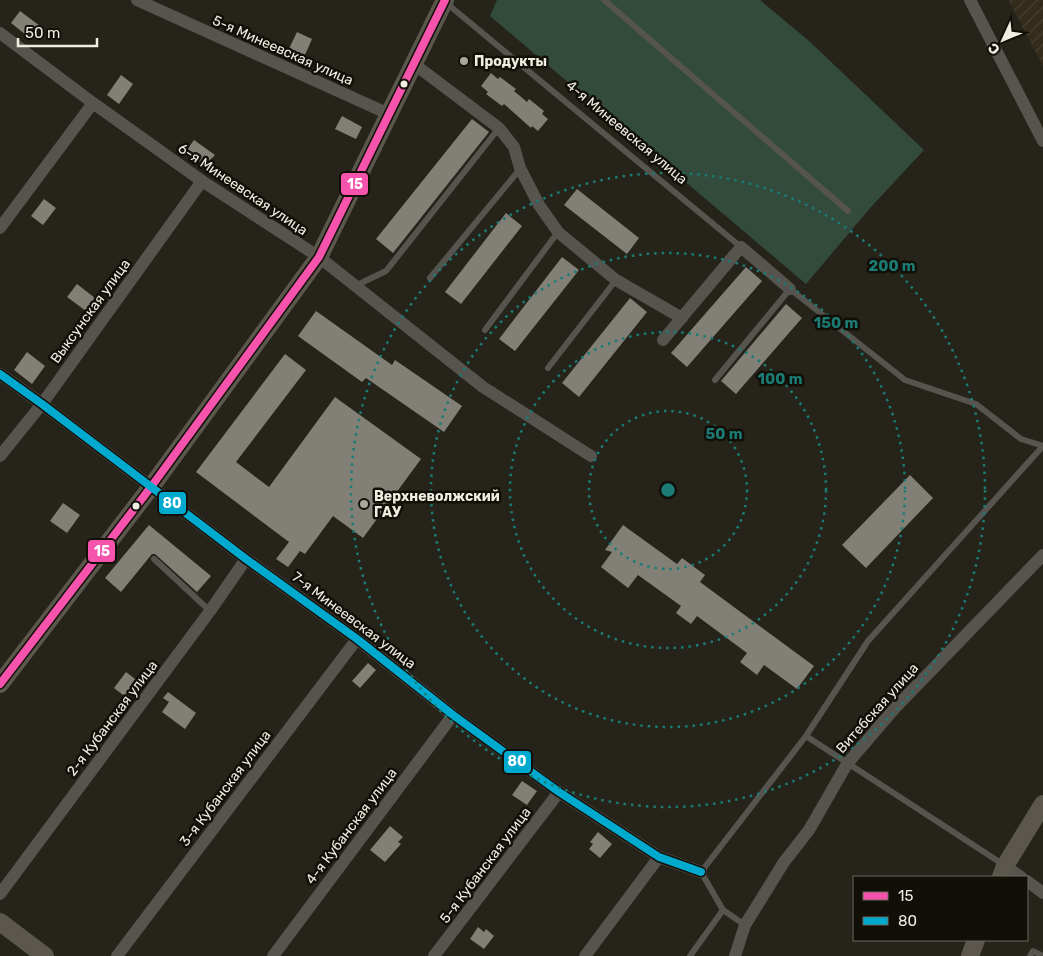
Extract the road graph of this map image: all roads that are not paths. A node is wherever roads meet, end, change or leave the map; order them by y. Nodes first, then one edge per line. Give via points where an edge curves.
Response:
1 (137, 0) edge
2 (444, 0) edge
3 (604, 0) edge
4 (970, 0) edge
5 (0, 33) edge
6 (414, 64) junction
7 (93, 103) junction
8 (388, 116) junction
9 (499, 128) junction
10 (1043, 141) edge
11 (520, 168) junction
12 (202, 181) junction
13 (848, 211) dead end
14 (0, 228) edge
15 (558, 232) junction
16 (741, 247) junction
17 (319, 257) junction
18 (430, 278) dead end
19 (616, 280) junction
20 (355, 286) junction
21 (790, 289) junction
22 (682, 318) junction
23 (485, 330) dead end
24 (663, 340) dead end
25 (548, 368) dead end
26 (0, 374) edge
27 (715, 380) dead end
28 (42, 404) junction
29 (1043, 446) edge
30 (0, 456) edge
31 (591, 456) dead end
32 (151, 487) junction
33 (1043, 555) edge
34 (154, 559) dead end
35 (246, 559) junction
36 (210, 610) junction
37 (357, 639) junction
38 (0, 684) edge
39 (453, 715) junction
40 (806, 736) junction
41 (847, 764) junction
42 (559, 792) junction
43 (1043, 804) edge
44 (659, 857) junction
45 (700, 872) junction
46 (1003, 872) edge
47 (1017, 876) edge
48 (1028, 882) edge
49 (1043, 893) edge
50 (0, 894) edge
51 (723, 910) junction
52 (0, 922) edge
53 (745, 925) junction
54 (976, 941) edge
55 (45, 956) edge
56 (117, 956) edge
57 (273, 956) edge
58 (434, 956) edge
59 (585, 956) edge
60 (690, 956) edge
61 (736, 956) edge
62 (970, 956) edge
63 (1030, 956) edge
64 (1043, 956) edge

1 - 8 street, 5-я Минеевская улица
2 - 6 street
2 - 16 lane, 4-я Минеевская улица
3 - 13 lane
4 - 10 street
5 - 7 street, 6-я Минеевская улица
6 - 8 street
6 - 9 street
7 - 12 street, 6-я Минеевская улица
7 - 14 street
8 - 17 street
9 - 11 street via 514,146
9 - 20 lane via 386,271
11 - 15 street via 539,205
11 - 18 lane
12 - 17 street, 6-я Минеевская улица
12 - 28 street, Выксунская улица
15 - 19 street
15 - 23 lane
16 - 21 street, 4-я Минеевская улица
16 - 22 street
17 - 20 street, 6-я Минеевская улица
17 - 32 street
19 - 22 street
19 - 25 lane
20 - 31 street, 6-я Минеевская улица via 483,387
21 - 27 lane
21 - 29 lane via 905,380 976,404 1021,439
22 - 24 street
26 - 28 street, 7-я Минеевская улица
28 - 30 street, Выксунская улица
28 - 32 street, 7-я Минеевская улица
29 - 40 lane via 868,641
32 - 35 street, 7-я Минеевская улица
32 - 38 street
33 - 41 street, Витебская улица via 894,709
34 - 36 lane
35 - 36 street, 2-я Кубанская улица
35 - 37 street, 7-я Минеевская улица
36 - 50 street, 2-я Кубанская улица
37 - 39 street, 7-я Минеевская улица
37 - 56 street, 3-я Кубанская улица
39 - 42 street, 7-я Минеевская улица
39 - 57 street, 4-я Кубанская улица
40 - 41 lane
40 - 45 lane
41 - 46 lane
41 - 53 street, Витебская улица via 809,830 784,862
42 - 44 street, 7-я Минеевская улица
42 - 58 street, 5-я Кубанская улица
43 - 46 street
44 - 45 street, 7-я Минеевская улица
44 - 59 street
45 - 51 lane
46 - 47 street
48 - 49 street
51 - 53 lane
51 - 60 lane
52 - 55 street
53 - 61 street, Витебская улица
54 - 62 street
63 - 64 lane via 1033,951

